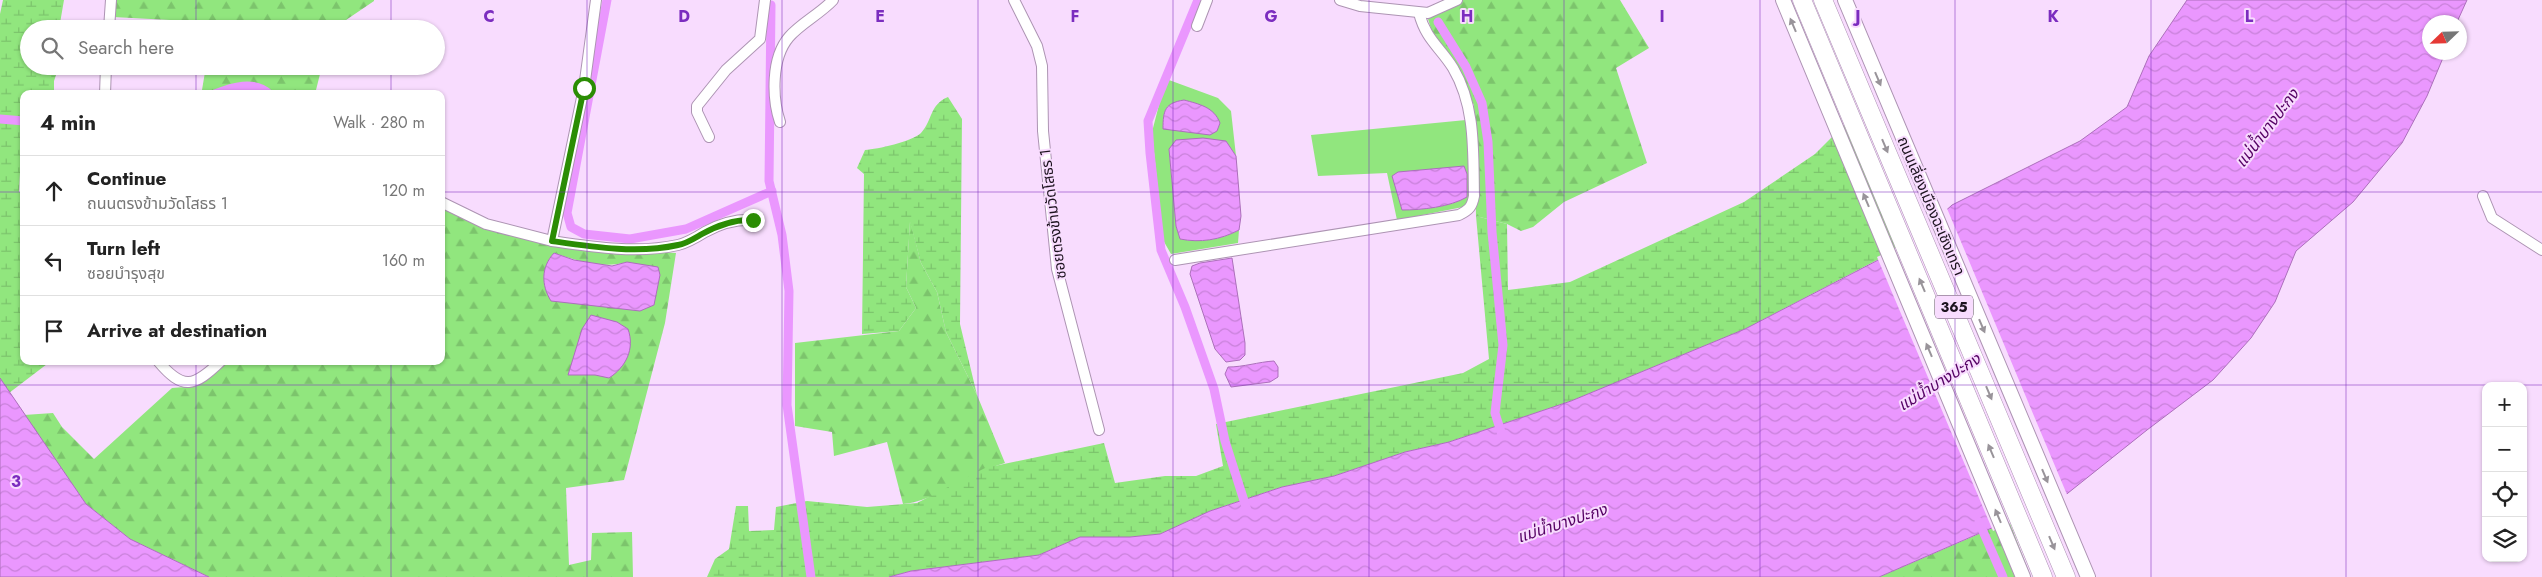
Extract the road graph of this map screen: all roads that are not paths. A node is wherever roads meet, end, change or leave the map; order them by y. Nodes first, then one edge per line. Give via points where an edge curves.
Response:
1 (110, 0) edge
2 (596, 0) edge
3 (765, 0) edge
4 (833, 0) edge
5 (1014, 0) edge
6 (1207, 0) edge
7 (1340, 0) edge
8 (1457, 0) edge
9 (1783, 0) edge
10 (1845, 0) edge
11 (1825, 3) edge
12 (1804, 5) edge
13 (1419, 13) junction
14 (109, 20) edge
15 (1197, 26) dead end
16 (106, 75) edge
17 (105, 90) edge
18 (780, 122) dead end
19 (709, 137) dead end
20 (2483, 196) dead end
21 (445, 204) edge
22 (753, 220) dead end
23 (552, 241) junction
24 (2542, 250) edge
25 (1175, 260) dead end
26 (161, 365) edge
27 (217, 365) edge
28 (1098, 430) dead end
29 (2023, 577) edge
30 (2044, 577) edge
31 (2066, 577) edge
32 (2088, 577) edge

1 - 14 street
2 - 23 street via 584,88
3 - 19 street via 760,39 726,70 697,106
4 - 18 street via 789,36 783,46 775,73
5 - 28 street, ซอยตรงข้ามวัดโสธร 1 via 1037,46 1042,66 1043,131 1058,269
6 - 15 street
7 - 13 street via 1360,6
8 - 13 street via 1435,12
29 -> 9 main road, 365
10 -> 32 main road, ถนนเลี่ยงเมืองฉะเชิงเทรา / 365
11 -> 31 highway, ถนนเลี่ยงเมืองฉะเชิงเทรา / 365
30 -> 12 highway, 365
13 - 25 street via 1429,38 1452,66 1470,108 1474,196 1468,210 1459,215
16 - 17 street
20 - 24 street via 2492,218
21 - 23 street via 486,224
22 - 23 street via 740,219 680,245 660,248 618,249
26 - 27 street via 172,378 183,383 208,374

